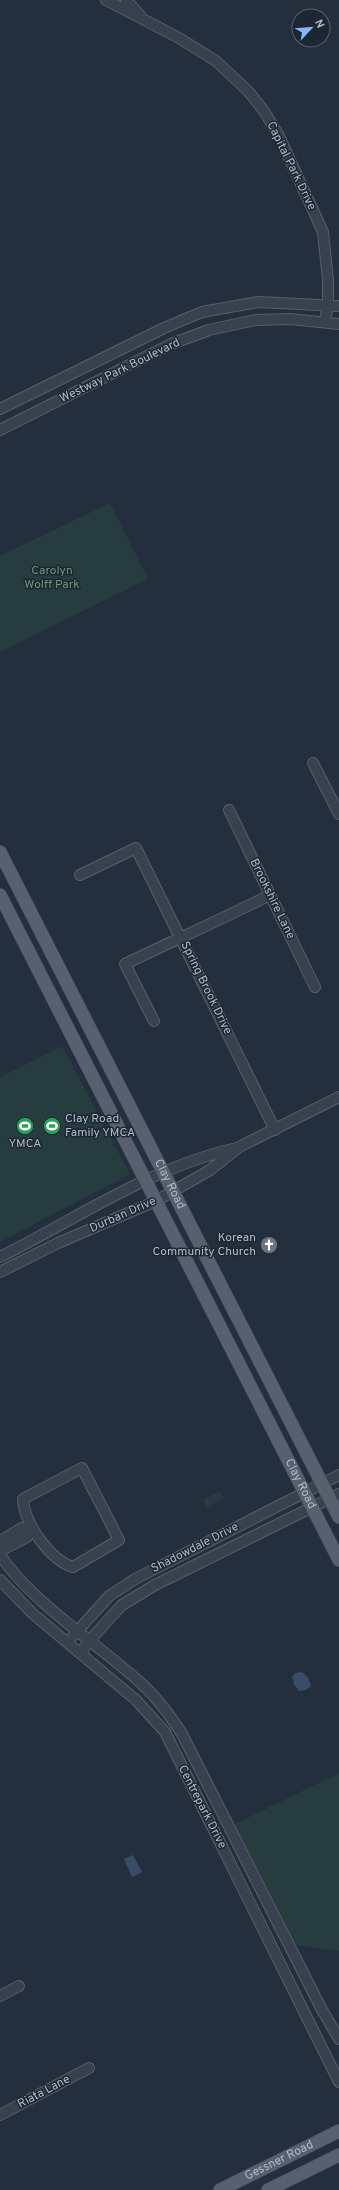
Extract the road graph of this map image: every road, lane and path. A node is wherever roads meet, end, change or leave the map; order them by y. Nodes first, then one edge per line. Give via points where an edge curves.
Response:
1 (106, 0) edge
2 (126, 0) edge
3 (146, 20) junction
4 (328, 305) junction
5 (339, 306) edge
6 (325, 321) junction
7 (339, 324) edge
8 (0, 408) edge
9 (0, 430) edge
10 (313, 763) dead end
11 (229, 810) dead end
12 (339, 814) edge
13 (0, 852) edge
14 (80, 875) dead end
15 (0, 895) edge
16 (270, 895) junction
17 (36, 924) junction
18 (19, 933) junction
19 (181, 936) junction
20 (315, 987) dead end
21 (154, 1021) dead end
22 (100, 1050) junction
23 (83, 1057) junction
24 (339, 1097) edge
25 (275, 1130) junction
26 (239, 1147) junction
27 (162, 1172) junction
28 (146, 1180) junction
29 (172, 1192) junction
30 (156, 1201) junction
31 (0, 1257) edge
32 (0, 1272) edge
33 (226, 1298) junction
34 (210, 1306) junction
35 (339, 1475) edge
36 (322, 1483) junction
37 (305, 1492) junction
38 (334, 1496) edge
39 (312, 1508) junction
40 (339, 1517) edge
41 (31, 1530) junction
42 (0, 1545) edge
43 (0, 1555) edge
44 (178, 1556) junction
45 (339, 1560) edge
46 (185, 1570) junction
47 (0, 1580) edge
48 (77, 1631) junction
49 (89, 1641) junction
50 (67, 1642) junction
51 (81, 1654) junction
52 (171, 1717) junction
53 (159, 1726) junction
54 (222, 1811) junction
55 (208, 1819) junction
56 (272, 1911) junction
57 (258, 1918) junction
58 (19, 1986) dead end
59 (0, 1996) edge
60 (321, 2008) junction
61 (307, 2016) junction
62 (339, 2039) edge
63 (89, 2068) dead end
64 (339, 2082) edge
65 (0, 2116) edge
66 (339, 2131) edge
67 (339, 2155) edge
68 (220, 2190) edge
69 (268, 2190) edge

1 - 3 street, Capital Park Drive
2 - 3 street, Capital Park Drive
3 - 4 street, Capital Park Drive via 216,61 249,92 264,111 279,136 323,232 327,255
4 - 5 street, Westway Park Boulevard
4 - 6 street, Capital Park Drive
4 - 8 street, Westway Park Boulevard via 258,302 202,312
6 - 7 street, Westway Park Boulevard
6 - 9 street, Westway Park Boulevard via 255,320 209,330 171,344
10 - 12 street
11 - 16 street, Brookshire Lane
13 - 17 main road, Clay Road
14 - 19 street, Spring Brook Drive via 136,848
15 - 18 main road, Clay Road
16 - 19 street via 219,921
16 - 20 street, Brookshire Lane
17 - 18 main road
17 - 22 main road, Clay Road
18 - 23 main road, Clay Road
19 - 21 street via 125,964
19 - 25 street, Spring Brook Drive
22 - 23 main road
22 - 27 main road, Clay Road
23 - 28 main road, Clay Road
24 - 25 street, Durban Drive
25 - 26 street, Durban Drive
26 - 27 street, Durban Drive via 205,1155
26 - 29 street, Durban Drive via 210,1170
27 - 28 street, Durban Drive
27 - 29 main road, Clay Road
28 - 30 main road, Clay Road
28 - 31 street, Durban Drive
29 - 30 street, Durban Drive
29 - 33 main road, Clay Road
30 - 32 street, Durban Drive via 58,1243
30 - 34 main road, Clay Road
33 - 34 main road
33 - 36 main road, Clay Road
34 - 37 main road, Clay Road
35 - 36 street, Shadowdale Drive
36 - 37 street, Shadowdale Drive
36 - 38 main road, Clay Road
37 - 39 main road, Clay Road
37 - 44 street, Shadowdale Drive
38 - 39 street, Shadowdale Drive
38 - 40 main road, Clay Road
39 - 45 main road, Clay Road
39 - 46 street, Shadowdale Drive
41 - 41 street via 65,1564 73,1567 119,1540 82,1468 23,1499
41 - 42 street via 27,1537 6,1548
43 - 48 street, Centrepark Drive via 13,1573
44 - 46 street
44 - 48 street, Shadowdale Drive via 109,1596
46 - 49 street, Shadowdale Drive via 122,1605
47 - 50 street, Centrepark Drive via 33,1614
48 - 49 street, Centrepark Drive
48 - 50 street, Shadowdale Drive
49 - 51 street, Shadowdale Drive
49 - 52 street, Centrepark Drive via 144,1686
50 - 51 street, Centrepark Drive
51 - 53 street, Centrepark Drive via 136,1700
52 - 53 street
52 - 54 street, Centrepark Drive
53 - 55 street, Centrepark Drive via 165,1732
54 - 55 street
54 - 56 street, Centrepark Drive
55 - 57 street, Centrepark Drive
56 - 57 street
56 - 60 street, Centrepark Drive
57 - 61 street, Centrepark Drive
58 - 59 street
60 - 61 street
60 - 62 street, Centrepark Drive
61 - 64 street, Centrepark Drive
63 - 65 street, Riata Lane
66 - 68 main road, Gessner Road
67 - 69 main road, Gessner Road

